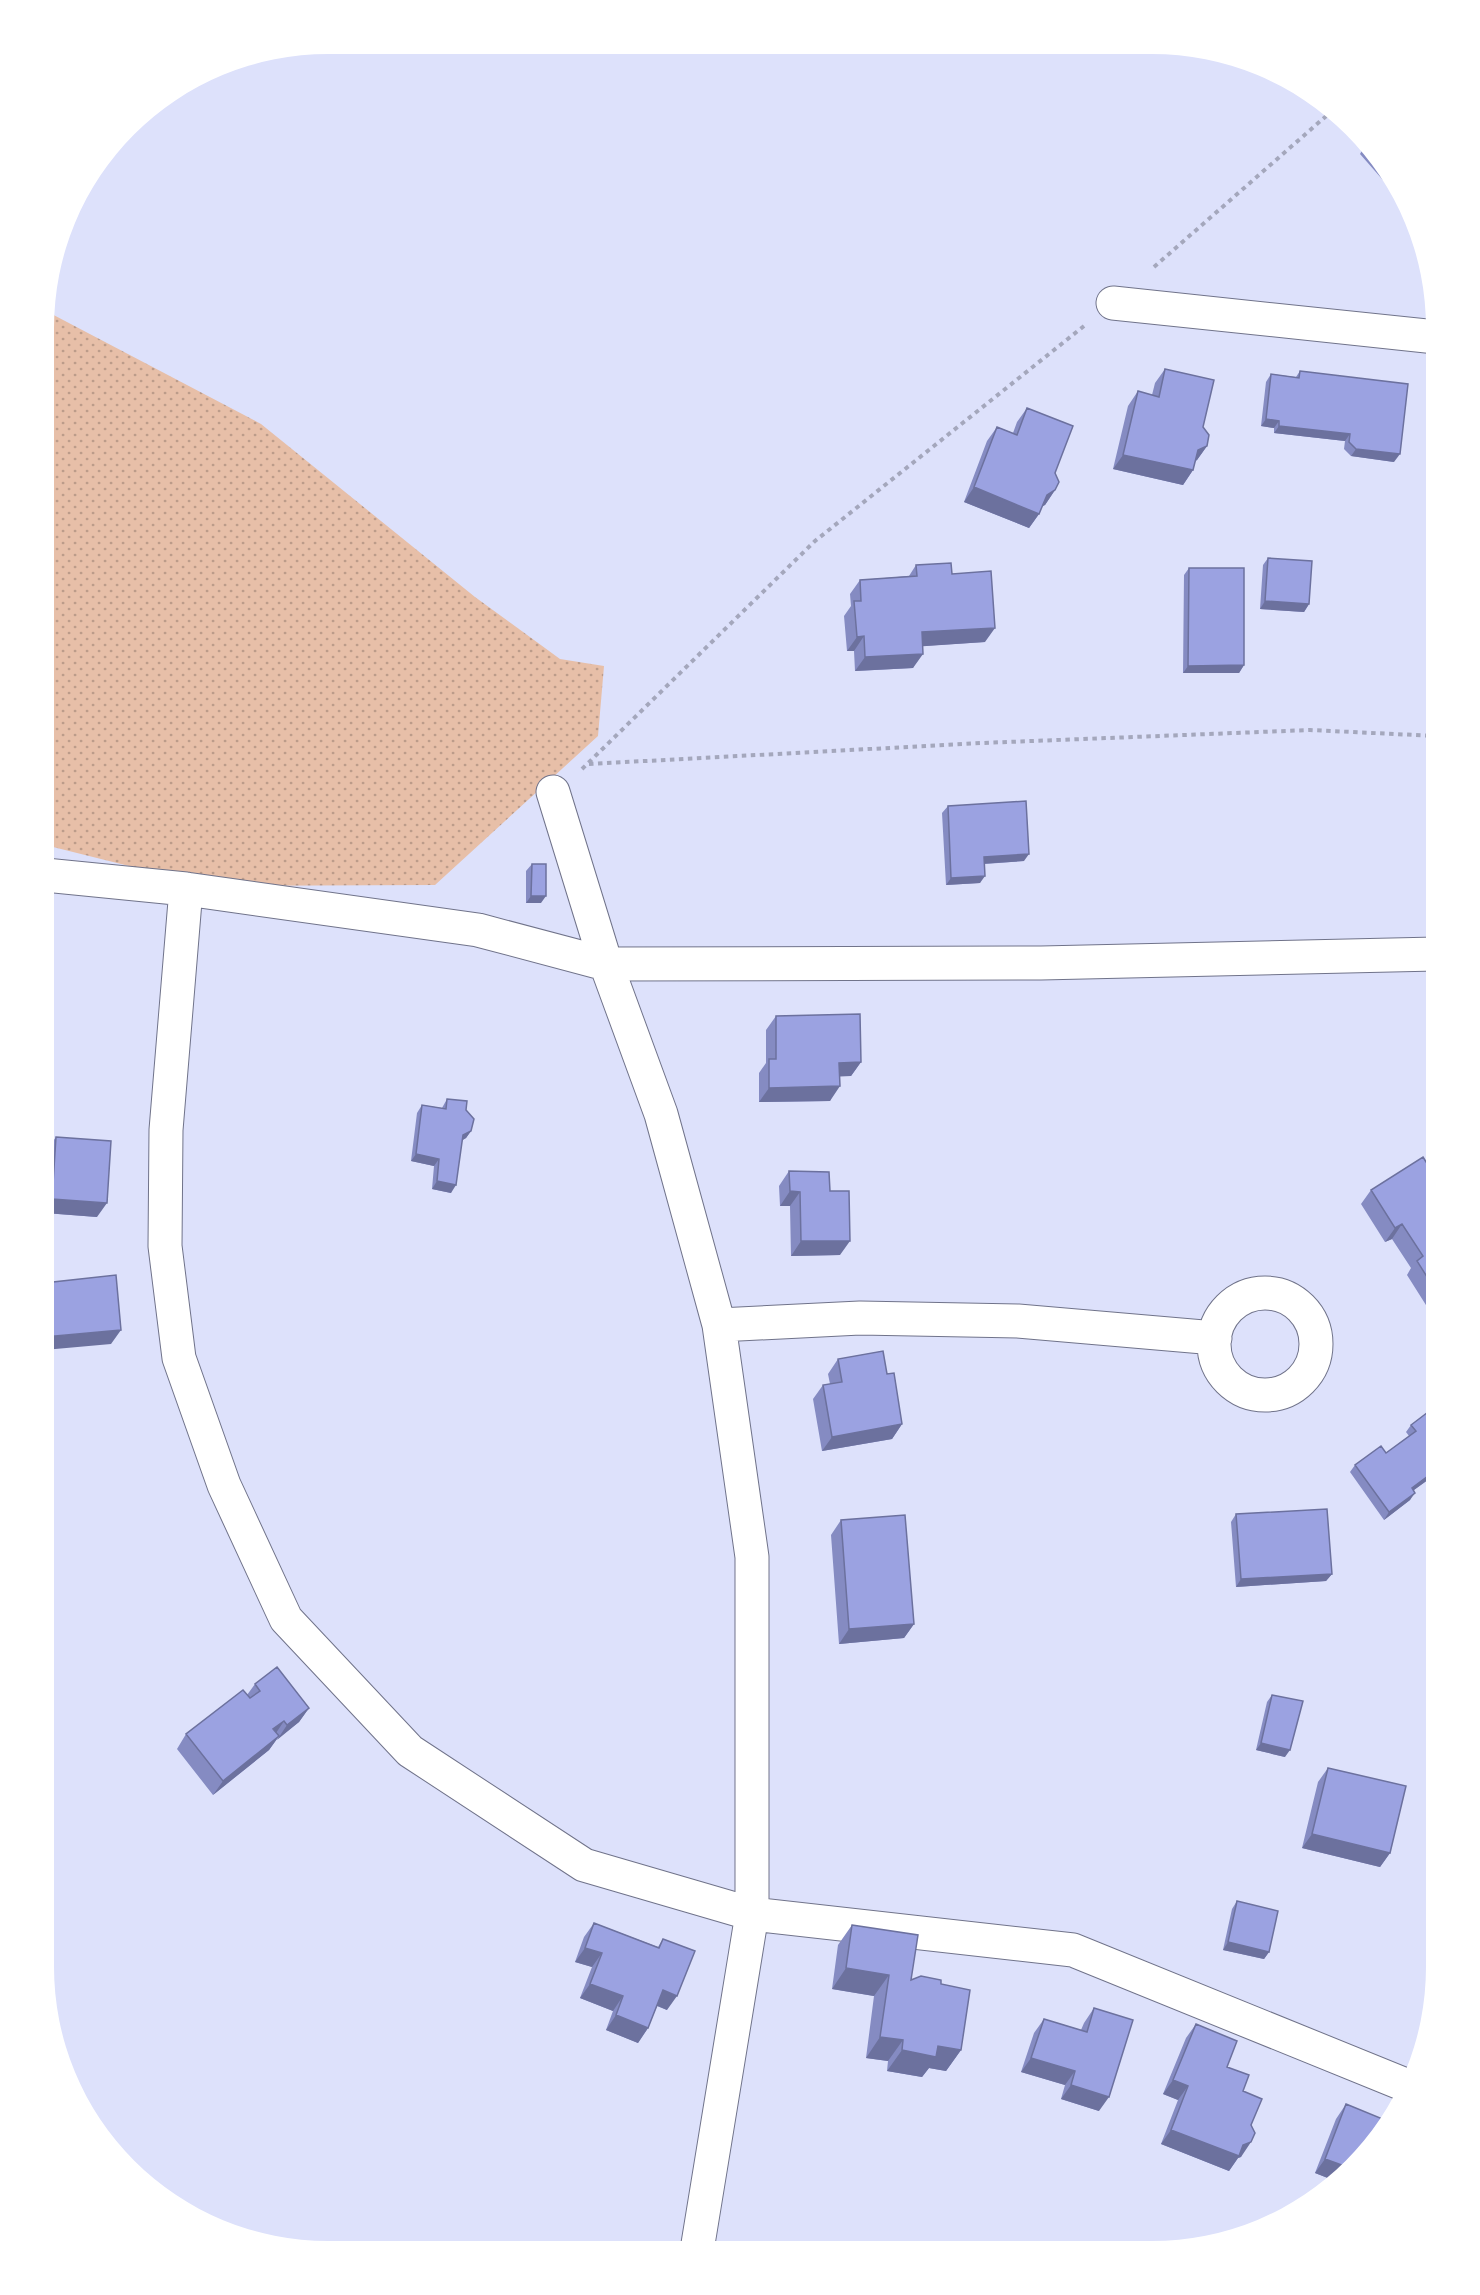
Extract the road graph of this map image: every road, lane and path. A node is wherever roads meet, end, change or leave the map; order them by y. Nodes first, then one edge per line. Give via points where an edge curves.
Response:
1 (1326, 116) edge
2 (1113, 303) junction
3 (1426, 336) edge
4 (1426, 736) edge
5 (588, 764) junction
6 (554, 792) joint
7 (54, 876) edge
8 (186, 889) junction
9 (1426, 954) edge
10 (606, 964) junction
11 (718, 1325) junction
12 (1215, 1338) dead end
13 (752, 1914) junction
14 (1400, 2083) edge
15 (698, 2241) edge

1 - 2 path
2 - 3 street
2 - 5 path via 815,541
4 - 5 path via 1310,730
5 - 6 path
6 - 10 street
7 - 8 street
8 - 10 street via 478,930
8 - 13 street via 166,1130 165,1246 178,1358 224,1485 286,1619 410,1751 585,1865
9 - 10 street via 1041,963
10 - 11 street via 661,1114
11 - 12 street via 861,1318 1018,1321
11 - 13 street via 752,1557
13 - 14 street via 1073,1950
13 - 15 street

